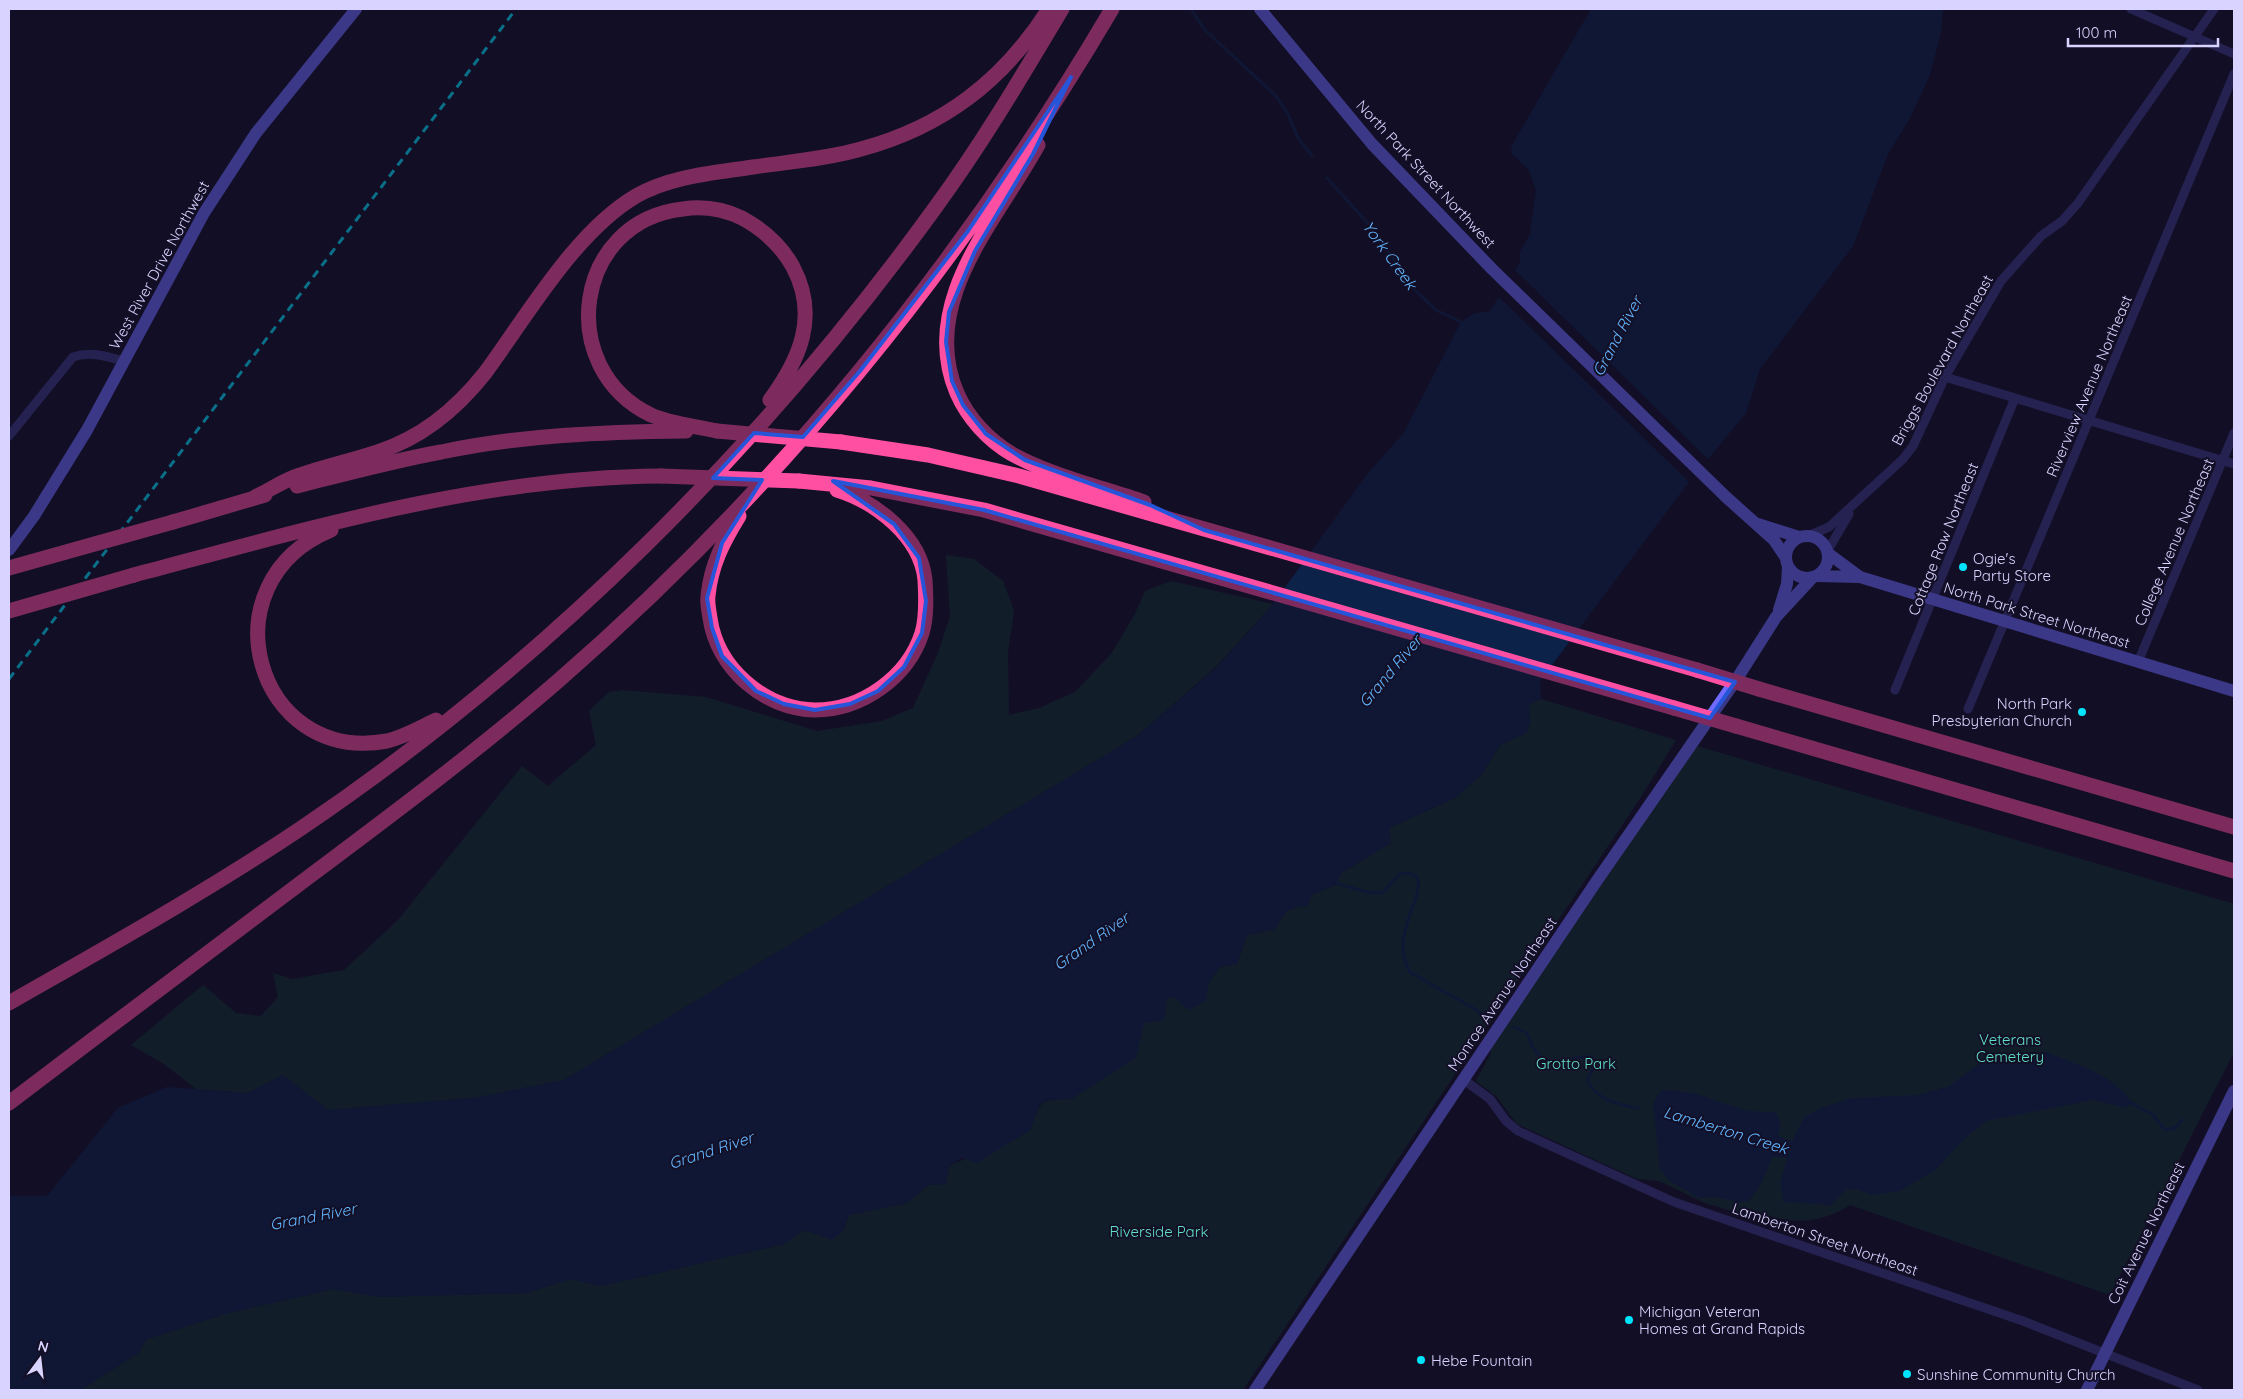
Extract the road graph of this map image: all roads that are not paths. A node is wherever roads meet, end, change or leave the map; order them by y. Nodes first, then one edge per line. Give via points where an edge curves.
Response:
1 (356, 9) edge
2 (1049, 9) edge
3 (1062, 9) edge
4 (1112, 9) edge
5 (1260, 9) edge
6 (2131, 9) edge
7 (2214, 9) edge
8 (2194, 37) junction
9 (2234, 54) edge
10 (2234, 74) edge
11 (1071, 78) junction
12 (124, 361) junction
13 (1945, 377) junction
14 (2014, 398) junction
15 (2089, 419) junction
16 (717, 431) junction
17 (2234, 433) edge
18 (9, 436) edge
19 (2223, 460) junction
20 (728, 463) junction
21 (2234, 464) edge
22 (807, 482) junction
23 (753, 494) junction
24 (255, 497) junction
25 (1852, 507) junction
26 (377, 511) junction
27 (1754, 522) junction
28 (1204, 530) junction
29 (1803, 536) junction
30 (9, 550) edge
31 (1828, 552) junction
32 (1787, 562) junction
33 (9, 568) edge
34 (1815, 576) junction
35 (1860, 577) junction
36 (1933, 600) junction
37 (9, 611) edge
38 (1776, 617) junction
39 (2004, 620) junction
40 (2138, 662) junction
41 (1895, 690) dead end
42 (2234, 691) edge
43 (462, 708) junction
44 (1968, 709) dead end
45 (2234, 827) edge
46 (2234, 871) edge
47 (9, 1003) edge
48 (1464, 1080) junction
49 (2234, 1091) edge
50 (9, 1103) edge
51 (2104, 1355) junction
52 (1255, 1390) edge
53 (2087, 1390) edge
54 (2198, 1390) edge

1 - 12 main road, West River Drive Northwest via 256,133 204,213
2 - 24 highway via 995,76 967,100 932,122 859,150 701,175 637,196 587,235 485,373 444,416 415,436 382,451 298,476
3 - 20 highway via 993,124 936,206 874,290
4 - 11 highway
5 - 27 main road, North Park Street Northwest via 1372,144 1492,269
6 - 8 street
7 - 8 street, Briggs Boulevard Northeast
8 - 9 street
8 - 13 street, Briggs Boulevard Northeast via 2078,203 2062,221 2041,236 2001,281
10 - 15 street, Riverview Avenue Northeast
11 - 23 highway via 968,231 910,309
11 - 28 highway via 1044,134 975,251 955,292 946,342 949,371 969,414 1007,451 1036,465 1150,504
12 - 18 street via 98,354 72,357
12 - 30 main road, West River Drive Northwest via 88,430
13 - 14 street
13 - 25 street, Briggs Boulevard Northeast via 1908,452
14 - 15 street
14 - 36 street, Cottage Row Northeast
15 - 19 street
15 - 39 street, Riverview Avenue Northeast
16 - 20 highway via 659,418 632,403 601,369 590,335 588,310 592,287 606,255 623,235 638,224 676,210 717,209 761,230 790,261 804,298 803,336 796,361
16 - 24 highway via 573,435 511,441 433,453
16 - 28 highway, bridge via 841,442 928,455 988,468
17 - 19 street, College Avenue Northeast
19 - 21 street
19 - 40 street, College Avenue Northeast
20 - 43 highway via 635,556
22 - 23 highway via 850,494 877,510 908,540 919,558 924,578 926,601 922,633 904,667 878,691 850,704 815,710 784,704 756,691 722,656 712,628 707,598 722,543
22 - 26 highway, bridge via 607,476 448,496
22 - 46 highway, bridge via 871,488 984,510
23 - 50 highway via 623,622 477,749
24 - 33 highway, bridge
25 - 29 street, Briggs Boulevard Northeast via 1820,532
25 - 31 street, Briggs Boulevard Northeast
26 - 37 highway, bridge
26 - 43 highway via 300,546 280,567 260,608 257,636 267,682 292,715 310,728 333,738 361,743 400,737
27 - 29 main road
27 - 32 main road via 1774,540
28 - 45 highway, bridge via 1612,645
29 - 31 main road via 1820,540
29 - 32 main road via 1790,545
31 - 34 main road via 1826,566
31 - 35 main road, North Park Street Northeast
32 - 34 main road via 1802,577
32 - 38 main road, Monroe Avenue Northeast via 1787,584
34 - 35 main road, North Park Street Northeast
34 - 38 main road, Monroe Avenue Northeast
35 - 36 main road, North Park Street Northeast
36 - 39 main road, North Park Street Northeast
36 - 41 street, Cottage Row Northeast
38 - 48 main road, Monroe Avenue Northeast
39 - 40 main road, North Park Street Northeast
39 - 44 street, Riverview Avenue Northeast
40 - 42 main road, North Park Street Northeast
43 - 47 highway via 300,828 196,895
48 - 51 street, Lamberton Street Northeast via 1490,1099 1518,1131 1636,1186 2023,1321
48 - 52 main road, Monroe Avenue Northeast
49 - 51 main road, Coit Avenue Northeast
51 - 53 main road, Coit Avenue Northeast
51 - 54 street, Lamberton Street Northeast

